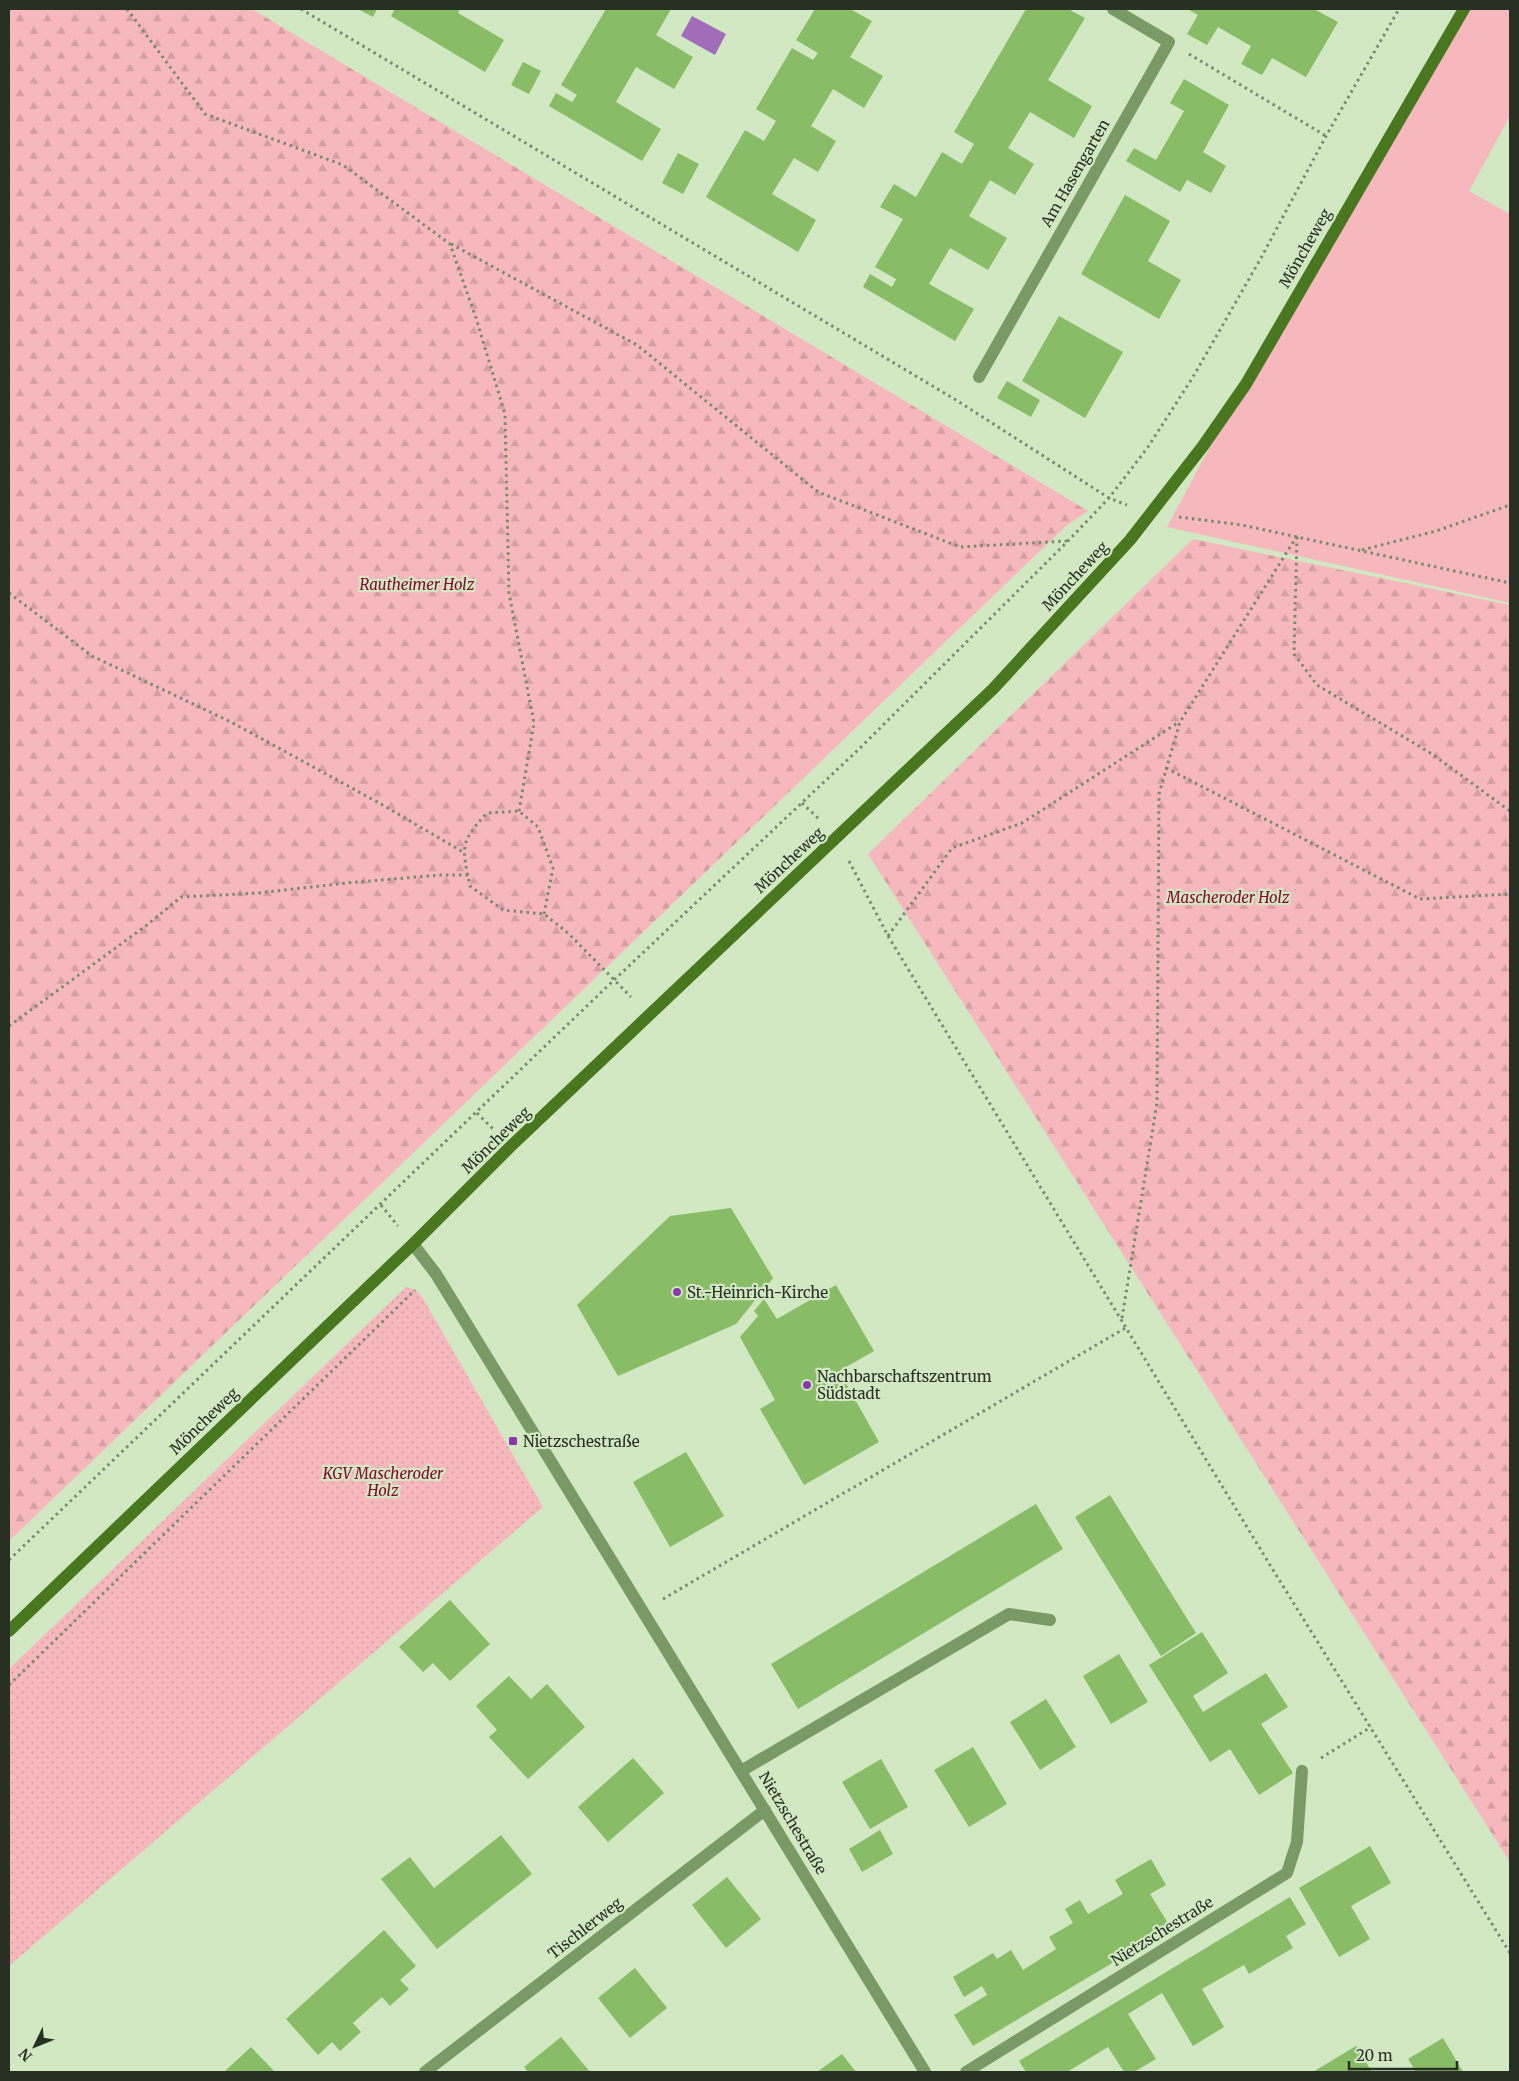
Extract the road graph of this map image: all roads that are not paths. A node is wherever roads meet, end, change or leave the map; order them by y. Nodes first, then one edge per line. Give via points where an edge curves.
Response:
1 (1113, 9) edge
2 (1464, 9) edge
3 (978, 377) dead end
4 (413, 1244) junction
5 (1050, 1620) dead end
6 (9, 1631) edge
7 (741, 1771) junction
8 (1302, 1771) road end
9 (766, 1810) junction
10 (425, 2072) edge
11 (925, 2072) edge
12 (966, 2072) edge

1 - 3 street, Am Hasengarten via 1168,42
2 - 4 main road, Möncheweg via 1246,384 1130,540 992,689 510,1147
4 - 6 main road, Möncheweg
4 - 7 street, Nietzschestraße via 436,1274
5 - 7 street, Nietzschestraße via 1009,1614
7 - 9 street, Nietzschestraße
8 - 12 street, Nietzschestraße via 1297,1842 1287,1873
9 - 10 street, Tischlerweg
9 - 11 street, Nietzschestraße

